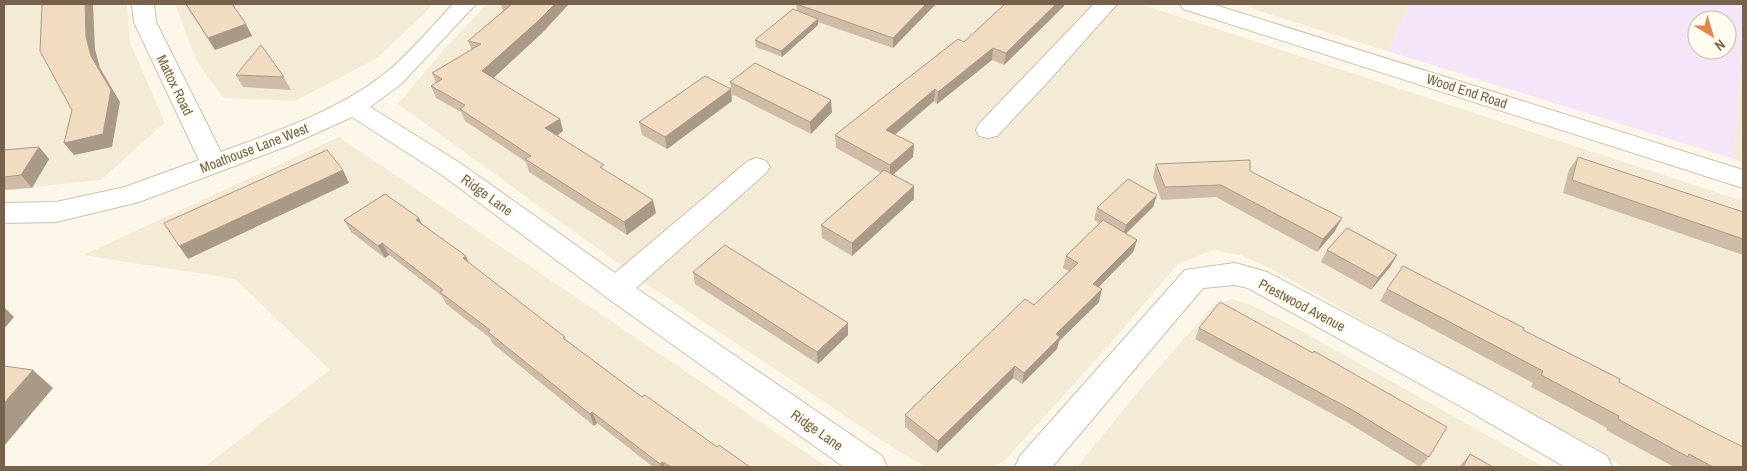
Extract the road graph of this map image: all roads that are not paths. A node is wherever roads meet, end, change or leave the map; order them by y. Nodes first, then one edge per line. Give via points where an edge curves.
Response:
1 (143, 4) edge
2 (465, 4) edge
3 (1106, 4) edge
4 (1192, 4) edge
5 (353, 107) junction
6 (988, 130) dead end
7 (214, 164) junction
8 (757, 167) dead end
9 (1743, 178) edge
10 (4, 213) edge
11 (616, 289) junction
12 (870, 467) edge
13 (1032, 467) edge
14 (1595, 467) edge

1 - 7 street, Mattox Road via 145,22
2 - 5 street, Moathouse Lane West via 393,79
3 - 6 street
4 - 9 street, Wood End Road
5 - 7 street, Moathouse Lane West
5 - 11 street, Ridge Lane via 451,169
7 - 10 street, Moathouse Lane West via 130,195 56,212
8 - 11 street
11 - 12 street, Ridge Lane
13 - 14 street, Prestwood Avenue via 1195,278 1235,274 1257,280

